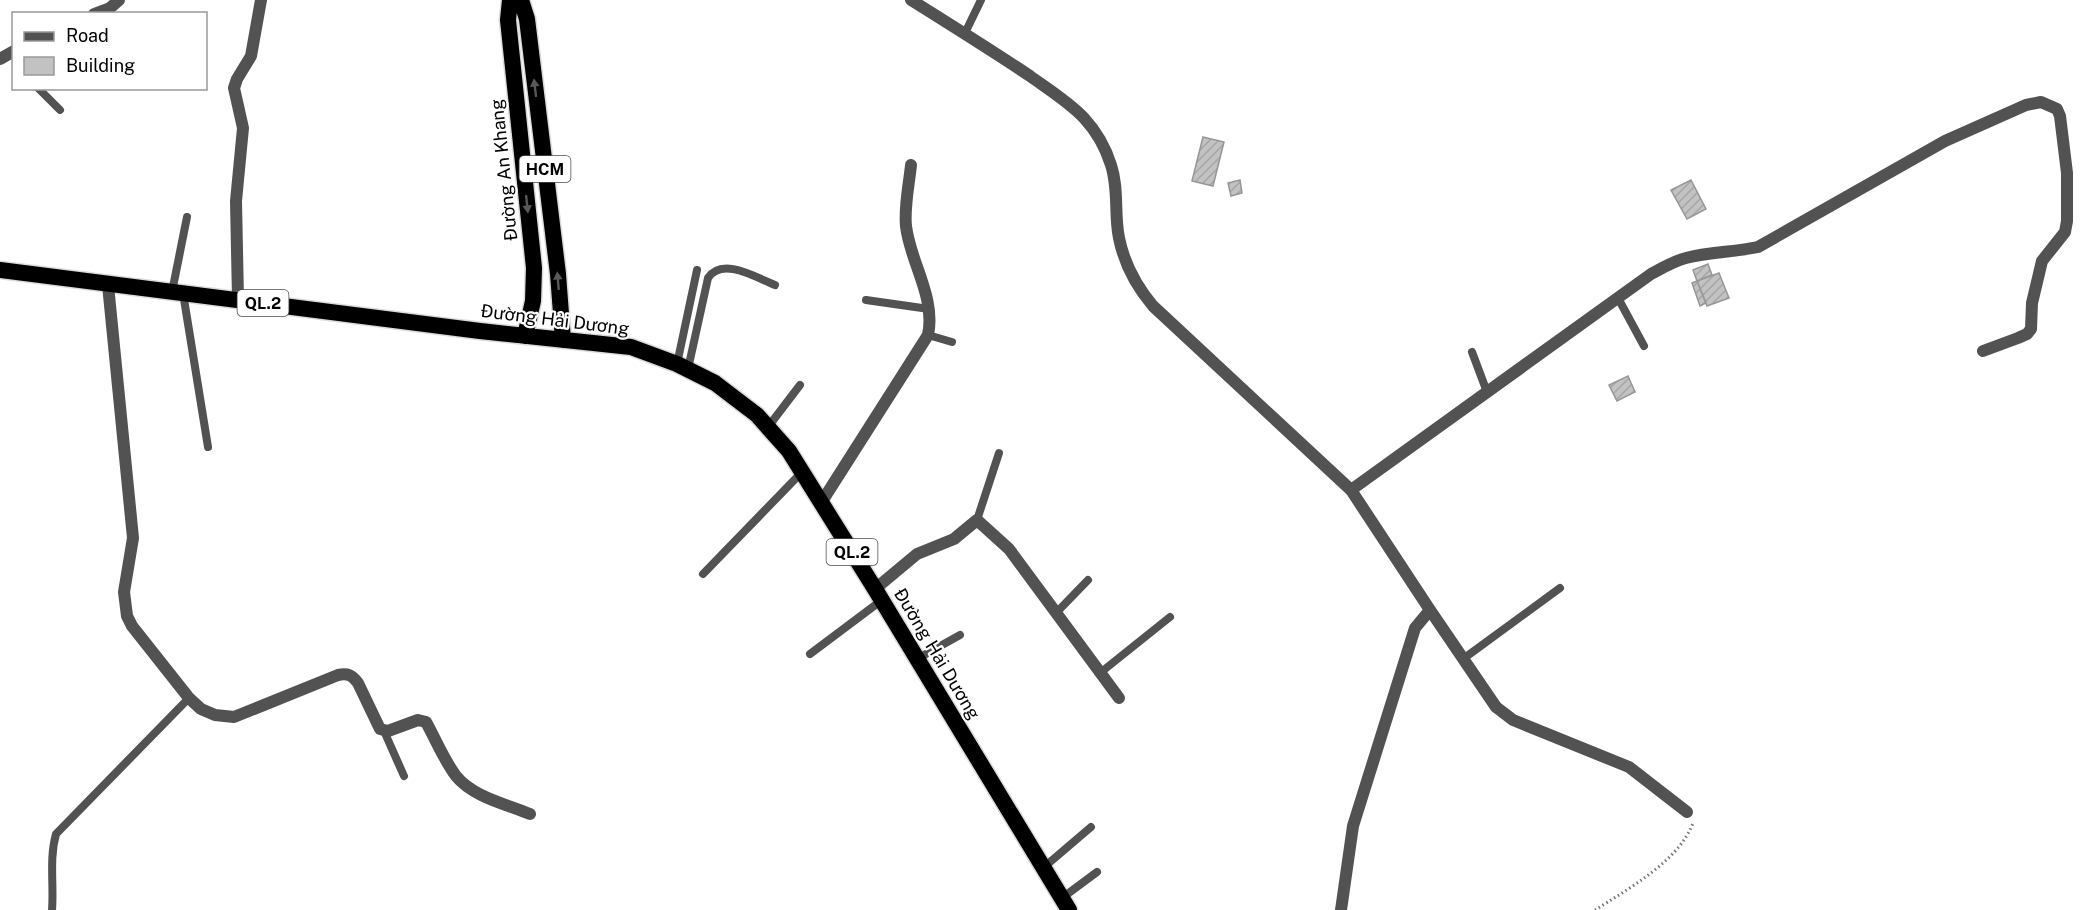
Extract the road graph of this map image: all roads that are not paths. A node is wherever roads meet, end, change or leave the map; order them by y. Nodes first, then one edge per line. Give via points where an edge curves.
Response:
1 (119, 0) edge
2 (261, 0) edge
3 (510, 0) edge
4 (521, 0) edge
5 (911, 0) edge
6 (981, 0) edge
7 (99, 12) edge
8 (965, 33) junction
9 (40, 90) edge
10 (60, 110) dead end
11 (911, 165) dead end
12 (187, 217) dead end
13 (0, 270) edge
14 (697, 270) dead end
15 (108, 285) junction
16 (775, 285) dead end
17 (177, 293) junction
18 (1618, 298) junction
19 (238, 299) junction
20 (866, 300) dead end
21 (929, 309) junction
22 (928, 334) junction
23 (525, 336) junction
24 (563, 340) junction
25 (952, 342) dead end
26 (1644, 346) dead end
27 (1983, 351) dead end
28 (1472, 352) dead end
29 (683, 366) junction
30 (800, 385) dead end
31 (1487, 392) junction
32 (768, 428) junction
33 (208, 447) dead end
34 (999, 453) dead end
35 (802, 472) junction
36 (1352, 490) junction
37 (821, 503) junction
38 (977, 520) junction
39 (703, 574) dead end
40 (1088, 580) dead end
41 (1560, 588) dead end
42 (879, 595) junction
43 (1430, 610) junction
44 (1057, 612) junction
45 (1170, 617) dead end
46 (960, 635) dead end
47 (810, 654) dead end
48 (917, 659) junction
49 (1463, 659) junction
50 (1100, 673) junction
51 (189, 698) junction
52 (1119, 698) dead end
53 (384, 731) junction
54 (404, 776) dead end
55 (1687, 812) road end
56 (530, 814) dead end
57 (1091, 827) dead end
58 (1043, 867) junction
59 (1097, 872) dead end
60 (1065, 904) edge
61 (52, 910) edge
62 (1341, 910) edge

1 - 7 street
2 - 19 street via 252,56 234,88 243,128 237,201
3 -> 23 highway, Đường An Khang / HCM via 508,20 534,268 533,301
24 -> 4 highway, HCM via 528,31
5 - 8 street
6 - 8 lane
8 - 36 street via 1059,96 1084,118 1111,165 1119,238 1140,290 1161,314
9 - 10 lane
11 - 21 street via 906,228
12 - 17 lane
13 - 15 highway, Đường Hải Dương / QL.2
14 - 29 lane
15 - 17 highway, Đường Hải Dương / QL.2
15 - 51 street via 133,538 124,603 132,626
16 - 29 lane via 733,269 720,267 711,272
17 - 19 highway, Đường Hải Dương / QL.2
17 - 33 lane
18 - 26 lane
18 - 27 street via 1651,274 1687,257 1758,247 1945,141 2041,102 2057,109 2060,116 2067,173 2065,232 2038,273 2031,329
18 - 31 street
19 - 23 highway, Đường Hải Dương / QL.2
20 - 21 lane
21 - 22 street
22 - 25 lane
22 - 37 street
23 - 24 highway, Đường Hải Dương / QL.2
24 - 29 highway, Đường Hải Dương / QL.2 via 631,347
28 - 31 lane
29 - 32 highway, Đường Hải Dương / QL.2 via 715,383
30 - 32 lane
31 - 36 street
32 - 35 highway, Đường Hải Dương / QL.2
34 - 38 lane
35 - 37 highway, Đường Hải Dương / QL.2
35 - 39 lane
36 - 43 street
37 - 42 highway, Đường Hải Dương / QL.2
38 - 42 street via 954,539 917,554
38 - 44 street via 1010,549
40 - 44 lane
41 - 49 lane
42 - 47 lane
42 - 48 highway, Đường Hải Dương / QL.2
43 - 49 street
43 - 62 street via 1416,628 1356,816
44 - 50 street
45 - 50 lane
46 - 48 lane
48 - 58 highway, Đường Hải Dương / QL.2
49 - 55 street via 1497,707 1513,720 1629,767
50 - 52 street
51 - 53 street via 215,714 234,717 346,674 358,683 377,726
51 - 61 lane via 56,834 51,862
53 - 54 lane
53 - 56 street via 423,720 464,784
57 - 58 lane
58 - 60 highway, Đường Hải Dương / QL.2
59 - 60 lane

